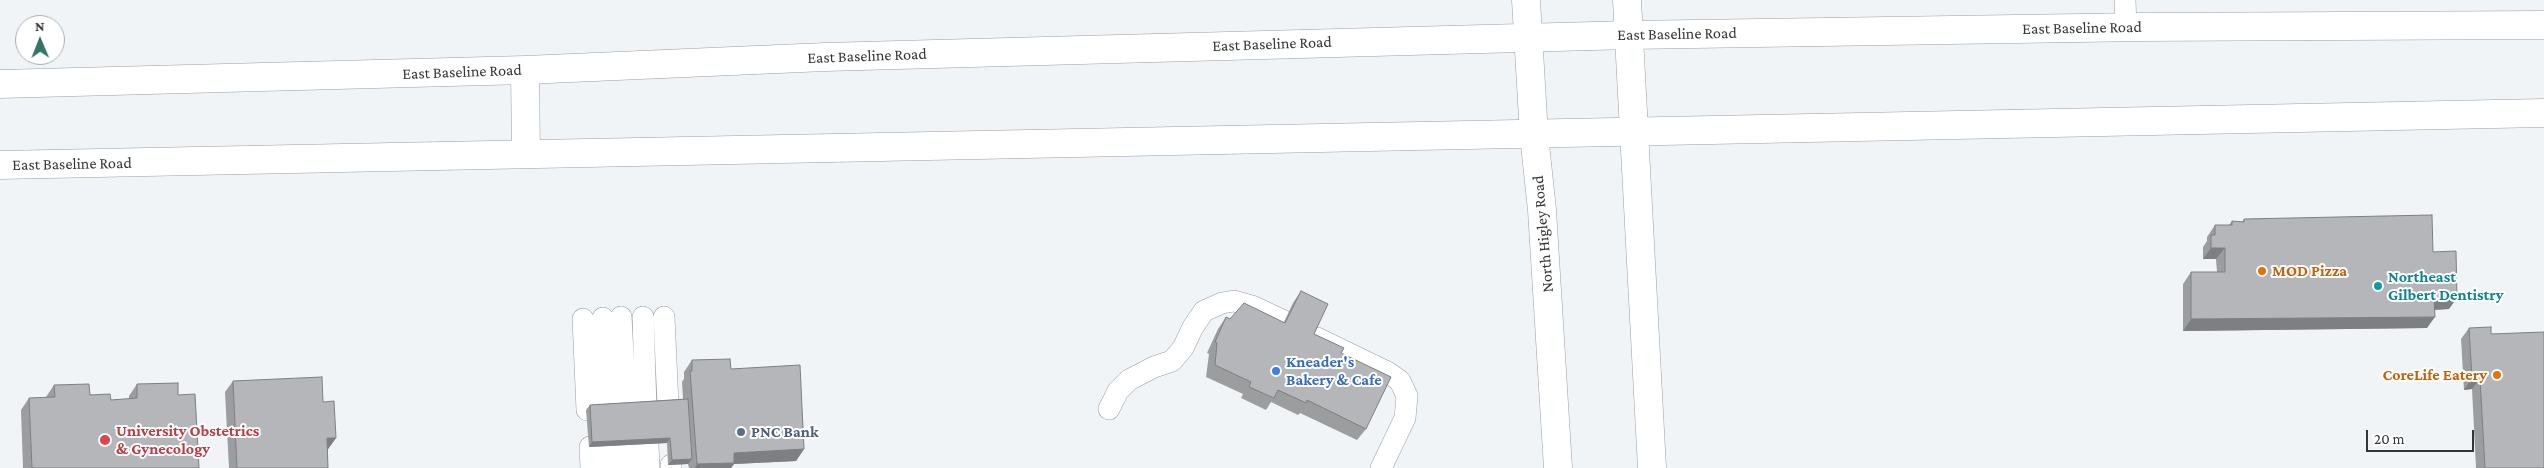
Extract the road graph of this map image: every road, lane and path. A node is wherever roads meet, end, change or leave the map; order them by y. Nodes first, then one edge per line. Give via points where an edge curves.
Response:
1 (1526, 0) edge
2 (1627, 0) edge
3 (2125, 0) edge
4 (2544, 25) edge
5 (2126, 27) junction
6 (1630, 34) junction
7 (1528, 38) junction
8 (525, 70) junction
9 (0, 84) edge
10 (2544, 113) edge
11 (1634, 132) junction
12 (1534, 135) junction
13 (526, 154) junction
14 (0, 165) edge
15 (1284, 321) edge
16 (1311, 335) edge
17 (668, 405) edge
18 (617, 408) junction
19 (1109, 409) dead end
20 (619, 445) junction
21 (591, 468) edge
22 (610, 468) edge
23 (629, 468) edge
24 (649, 468) edge
25 (1381, 468) edge
26 (1558, 468) edge
27 (1652, 468) edge

1 - 7 main road, North Higley Road
2 - 6 main road
3 - 5 lane
4 - 5 main road, East Baseline Road
5 - 6 main road, East Baseline Road
6 - 7 main road, East Baseline Road
6 - 11 main road
7 - 8 main road, East Baseline Road via 825,57
7 - 12 main road, North Higley Road
8 - 9 main road, East Baseline Road
8 - 13 main road
10 - 11 main road, East Baseline Road
11 - 12 main road, East Baseline Road
11 - 27 main road
12 - 13 main road, East Baseline Road
12 - 26 main road, North Higley Road via 1542,210
13 - 14 main road, East Baseline Road
15 - 19 lane via 1234,301 1204,311 1172,361 1129,380 1118,391
16 - 25 lane via 1400,381 1407,396 1405,418
17 - 18 lane via 653,317
18 - 18 lane via 603,318
20 - 21 lane
20 - 22 lane
20 - 23 lane
20 - 24 lane

